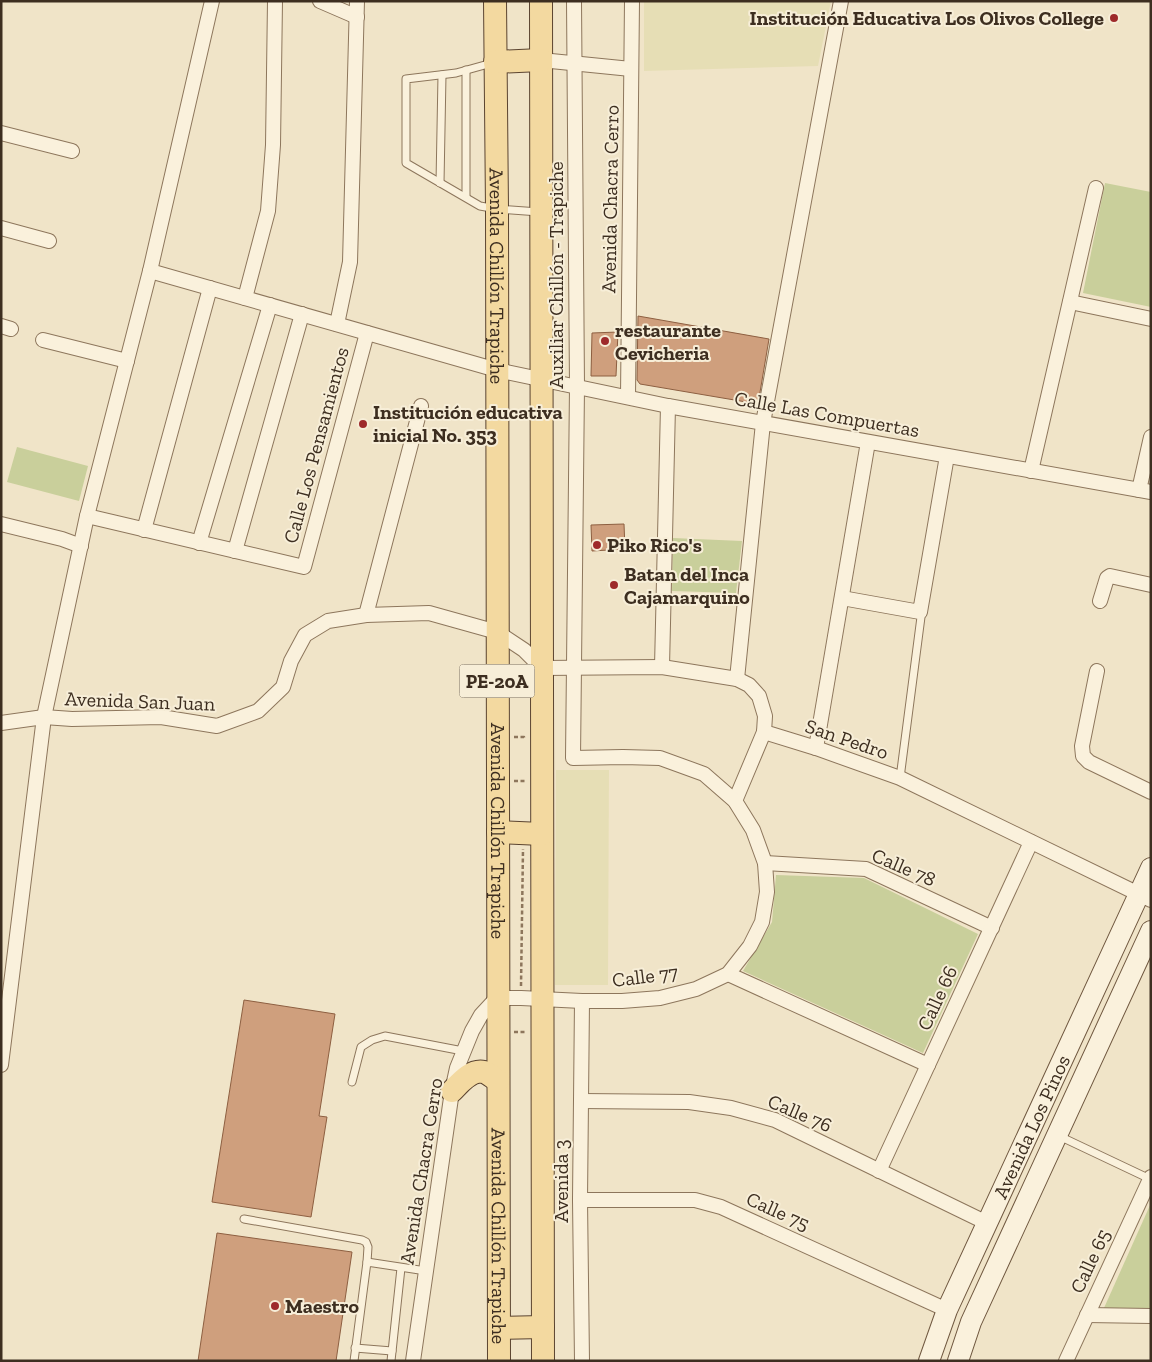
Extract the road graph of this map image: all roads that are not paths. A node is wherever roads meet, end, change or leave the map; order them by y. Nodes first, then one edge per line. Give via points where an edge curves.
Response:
1 (212, 1) edge
2 (275, 1) edge
3 (320, 1) edge
4 (357, 1) edge
5 (495, 1) edge
6 (541, 1) edge
7 (574, 1) edge
8 (632, 1) edge
9 (841, 1) edge
10 (358, 17) junction
11 (541, 60) junction
12 (495, 62) junction
13 (575, 64) junction
14 (631, 69) junction
15 (466, 70) junction
16 (442, 75) junction
17 (1, 133) edge
18 (72, 150) dead end
19 (440, 182) junction
20 (1096, 188) dead end
21 (466, 197) junction
22 (497, 208) junction
23 (541, 212) junction
24 (1, 228) edge
25 (49, 240) dead end
26 (150, 272) junction
27 (210, 288) junction
28 (245, 298) junction
29 (1070, 302) junction
30 (270, 305) junction
31 (302, 314) junction
32 (1151, 319) edge
33 (337, 324) junction
34 (367, 333) junction
35 (43, 340) dead end
36 (127, 361) junction
37 (497, 370) junction
38 (542, 380) junction
39 (577, 387) junction
40 (628, 397) junction
41 (422, 406) dead end
42 (668, 406) junction
43 (763, 423) junction
44 (1151, 437) edge
45 (868, 442) junction
46 (947, 456) junction
47 (1031, 471) junction
48 (1145, 491) edge
49 (87, 516) junction
50 (1, 524) edge
51 (144, 530) junction
52 (199, 543) junction
53 (81, 546) junction
54 (235, 551) junction
55 (1151, 585) edge
56 (842, 598) junction
57 (1100, 601) dead end
58 (920, 612) junction
59 (366, 615) junction
60 (497, 632) junction
61 (662, 667) junction
62 (542, 668) junction
63 (573, 668) junction
64 (1097, 671) dead end
65 (737, 679) junction
66 (44, 717) junction
67 (1, 723) edge
68 (764, 732) junction
69 (816, 748) junction
70 (573, 758) joint
71 (900, 778) junction
72 (1151, 792) edge
73 (735, 801) junction
74 (498, 832) junction
75 (533, 833) junction
76 (1031, 842) junction
77 (765, 864) junction
78 (1151, 868) edge
79 (1145, 897) edge
80 (992, 928) junction
81 (1151, 931) edge
82 (728, 974) junction
83 (532, 998) junction
84 (498, 999) junction
85 (582, 1001) junction
86 (463, 1051) junction
87 (1, 1065) edge
88 (928, 1065) junction
89 (498, 1081) junction
90 (352, 1082) dead end
91 (452, 1091) junction
92 (581, 1102) junction
93 (1057, 1135) junction
94 (879, 1171) junction
95 (1150, 1178) edge
96 (580, 1200) junction
97 (244, 1219) dead end
98 (987, 1223) junction
99 (367, 1262) junction
100 (401, 1268) junction
101 (426, 1271) junction
102 (947, 1310) junction
103 (1087, 1315) junction
104 (1151, 1316) edge
105 (543, 1327) junction
106 (498, 1328) junction
107 (355, 1348) junction
108 (392, 1351) junction
109 (354, 1361) edge
110 (391, 1361) edge
111 (413, 1361) edge
112 (499, 1361) edge
113 (543, 1361) edge
114 (582, 1361) edge
115 (929, 1361) edge
116 (958, 1361) edge
117 (1066, 1361) edge

1 - 26 street
2 - 28 street via 273,145 268,211
3 - 10 street
4 - 10 street
5 - 12 main road, Avenida Chillón Trapiche / PE-20A
6 - 11 main road, PE-20A
7 - 13 street, Auxiliar Chillón - Trapiche
8 - 14 street, Avenida Chacra Cerro
9 - 43 street
10 - 33 street via 350,262
11 - 12 main road
11 - 13 street
11 - 23 main road, PE-20A
12 - 15 lane
12 - 22 main road, Avenida Chillón Trapiche / PE-20A
13 - 14 street
13 - 39 street, Auxiliar Chillón - Trapiche
14 - 40 street, Avenida Chacra Cerro
15 - 16 lane
15 - 21 lane
16 - 19 lane
16 - 19 lane via 406,79 406,163
17 - 18 street
19 - 21 lane
20 - 29 street
21 - 22 lane via 480,206
22 - 23 lane
22 - 37 main road, Avenida Chillón Trapiche / PE-20A
23 - 38 main road, PE-20A
24 - 25 street
26 - 27 street, Calle Las Compuertas
26 - 36 street
27 - 28 street, Calle Las Compuertas
27 - 51 street
28 - 30 street, Calle Las Compuertas
29 - 32 street
29 - 47 street
30 - 31 street, Calle Las Compuertas
30 - 52 street
31 - 33 street, Calle Las Compuertas
31 - 54 street
33 - 34 street, Calle Las Compuertas
34 - 37 street, Calle Las Compuertas
34 - 54 street, Calle Los Pensamientos via 304,567
35 - 36 street
36 - 49 street
37 - 38 street, Calle Las Compuertas
37 - 60 main road, Avenida Chillón Trapiche / PE-20A
38 - 39 street, Calle Las Compuertas
38 - 62 main road, PE-20A
39 - 40 street, Calle Las Compuertas
39 - 63 street, Auxiliar Chillón - Trapiche
40 - 42 street, Calle Las Compuertas
41 - 59 street
42 - 43 street, Calle Las Compuertas
42 - 61 street
43 - 45 street, Calle Las Compuertas
43 - 65 street
44 - 48 street
45 - 46 street, Calle Las Compuertas
45 - 56 street
46 - 47 street, Calle Las Compuertas
46 - 58 street
47 - 48 street, Calle Las Compuertas
49 - 51 street
49 - 53 street
50 - 53 street
51 - 52 street
52 - 54 street
53 - 66 street
55 - 57 street via 1110,576
56 - 58 street
56 - 69 street
58 - 71 lane
59 - 60 street, Avenida San Juan via 429,613
59 - 66 street, Avenida San Juan via 328,621 305,635 291,661 283,687 258,711 217,726 161,718 72,720
60 - 62 street, Avenida San Juan via 524,650
60 - 74 main road, Avenida Chillón Trapiche / PE-20A
61 - 63 street
61 - 65 street
62 - 63 street
62 - 75 main road, PE-20A
63 - 70 street, Auxiliar Chillón - Trapiche
64 - 72 street via 1082,746 1083,756
65 - 68 street via 759,696 765,716
66 - 67 street, Avenida San Juan
66 - 87 street
68 - 69 street, San Pedro
68 - 73 street
69 - 71 street, San Pedro
70 - 73 street, Calle 77 via 660,758 704,774
71 - 76 street, San Pedro
73 - 77 street, Calle 77 via 753,830
74 - 75 main road
74 - 84 main road, Avenida Chillón Trapiche / PE-20A
75 - 83 main road, PE-20A
76 - 79 street, San Pedro
76 - 80 street, Calle 66
77 - 80 street, Calle 78 via 866,869
77 - 82 street, Calle 77 via 762,922 750,946
78 - 79 street, Avenida Los Pinos
79 - 98 street, Avenida Los Pinos
80 - 88 street, Calle 66
81 - 93 street, Avenida Los Pinos
82 - 85 street, Calle 77 via 696,989 660,998
82 - 88 street
83 - 84 street, Calle 77
83 - 85 street, Calle 77
83 - 105 main road, PE-20A via 543,1032
84 - 86 street, Avenida Chacra Cerro via 481,1015
84 - 89 main road, Avenida Chillón Trapiche / PE-20A
85 - 92 street, Avenida 3
86 - 90 lane via 385,1036 361,1047
86 - 91 street, Avenida Chacra Cerro
88 - 94 street, Calle 66
89 - 91 main road via 477,1072
89 - 106 main road, Avenida Chillón Trapiche / PE-20A
91 - 101 street, Avenida Chacra Cerro
92 - 94 street, Calle 76 via 689,1102 731,1108 775,1120
92 - 96 street, Avenida 3
93 - 95 lane
93 - 116 street, Avenida Los Pinos via 971,1322
94 - 98 street, Calle 76
95 - 103 street, Calle 65
96 - 102 street, Calle 75 via 695,1200 721,1207
96 - 114 street, Avenida 3
97 - 99 lane via 362,1240 368,1247
98 - 102 street, Avenida Los Pinos
99 - 100 lane
99 - 107 lane
100 - 101 lane
100 - 108 lane
101 - 111 street, Avenida Chacra Cerro
102 - 115 street, Avenida Los Pinos
103 - 104 street
103 - 117 street, Calle 65
105 - 106 main road
105 - 113 main road, PE-20A
106 - 112 main road, Avenida Chillón Trapiche / PE-20A
107 - 108 lane
107 - 109 lane
108 - 110 lane

